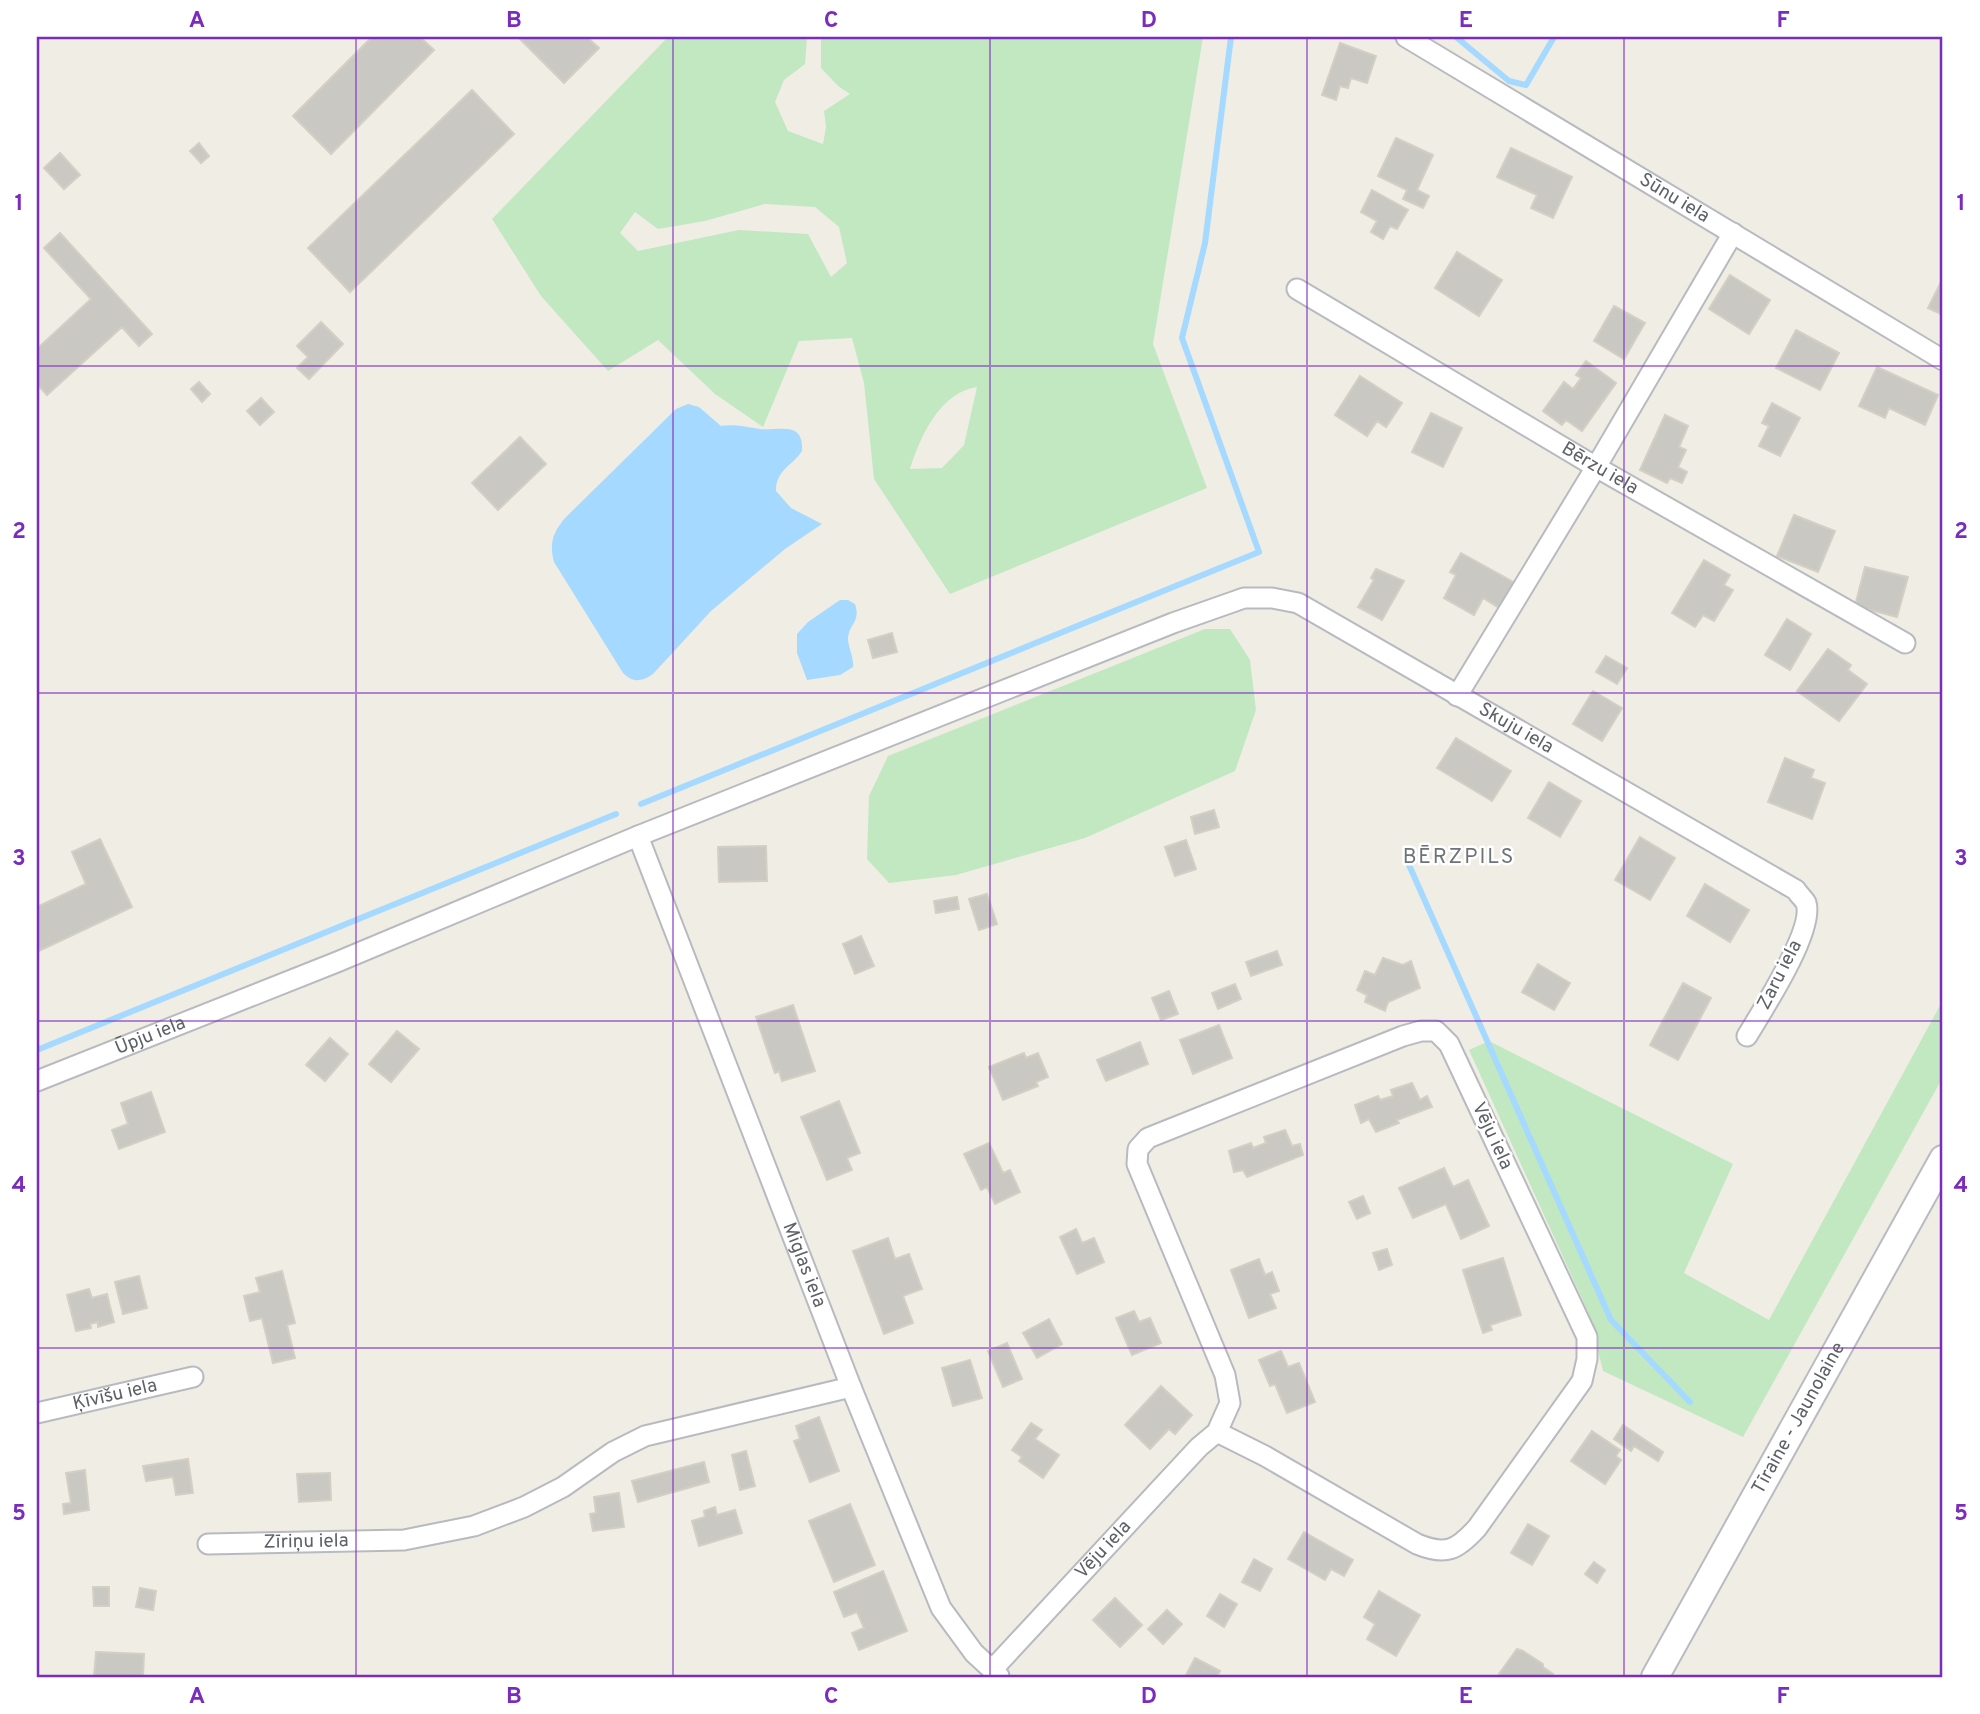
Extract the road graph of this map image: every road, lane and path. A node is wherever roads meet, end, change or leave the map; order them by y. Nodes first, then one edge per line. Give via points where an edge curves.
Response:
1 (1406, 37) edge
2 (1733, 233) junction
3 (1297, 289) dead end
4 (1943, 360) edge
5 (1596, 467) junction
6 (1244, 598) joint
7 (1906, 643) dead end
8 (1457, 696) junction
9 (638, 836) junction
10 (1782, 882) joint
11 (1747, 1036) dead end
12 (37, 1081) edge
13 (1943, 1158) edge
14 (193, 1377) dead end
15 (851, 1387) junction
16 (37, 1413) edge
17 (1217, 1432) junction
18 (208, 1544) dead end
19 (996, 1674) edge
20 (1654, 1677) edge

1 - 2 street, Sūnu iela
2 - 4 street, Sūnu iela
2 - 5 street
3 - 5 street, Bērzu iela
5 - 7 street, Bērzu iela
5 - 8 street
6 - 8 street, Skuju iela via 1298,603
6 - 9 street, Ūpju iela
8 - 10 street, Skuju iela
9 - 12 street, Ūpju iela
9 - 15 street, Miglas iela
10 - 11 street, Zaru iela via 1806,902 1806,923
13 - 20 main road, Tīraine - Jaunolaine
14 - 16 street, Ķīvīšu iela
15 - 18 street, Zīriņu iela via 645,1436 563,1487 474,1526 404,1540
15 - 19 street, Miglas iela via 941,1608
17 - 17 street, Vēju iela via 1230,1403 1225,1375 1137,1164 1138,1149 1148,1138 1404,1036 1436,1031 1449,1044 1587,1337 1582,1381 1477,1528 1447,1551 1417,1544
17 - 19 street, Vēju iela

